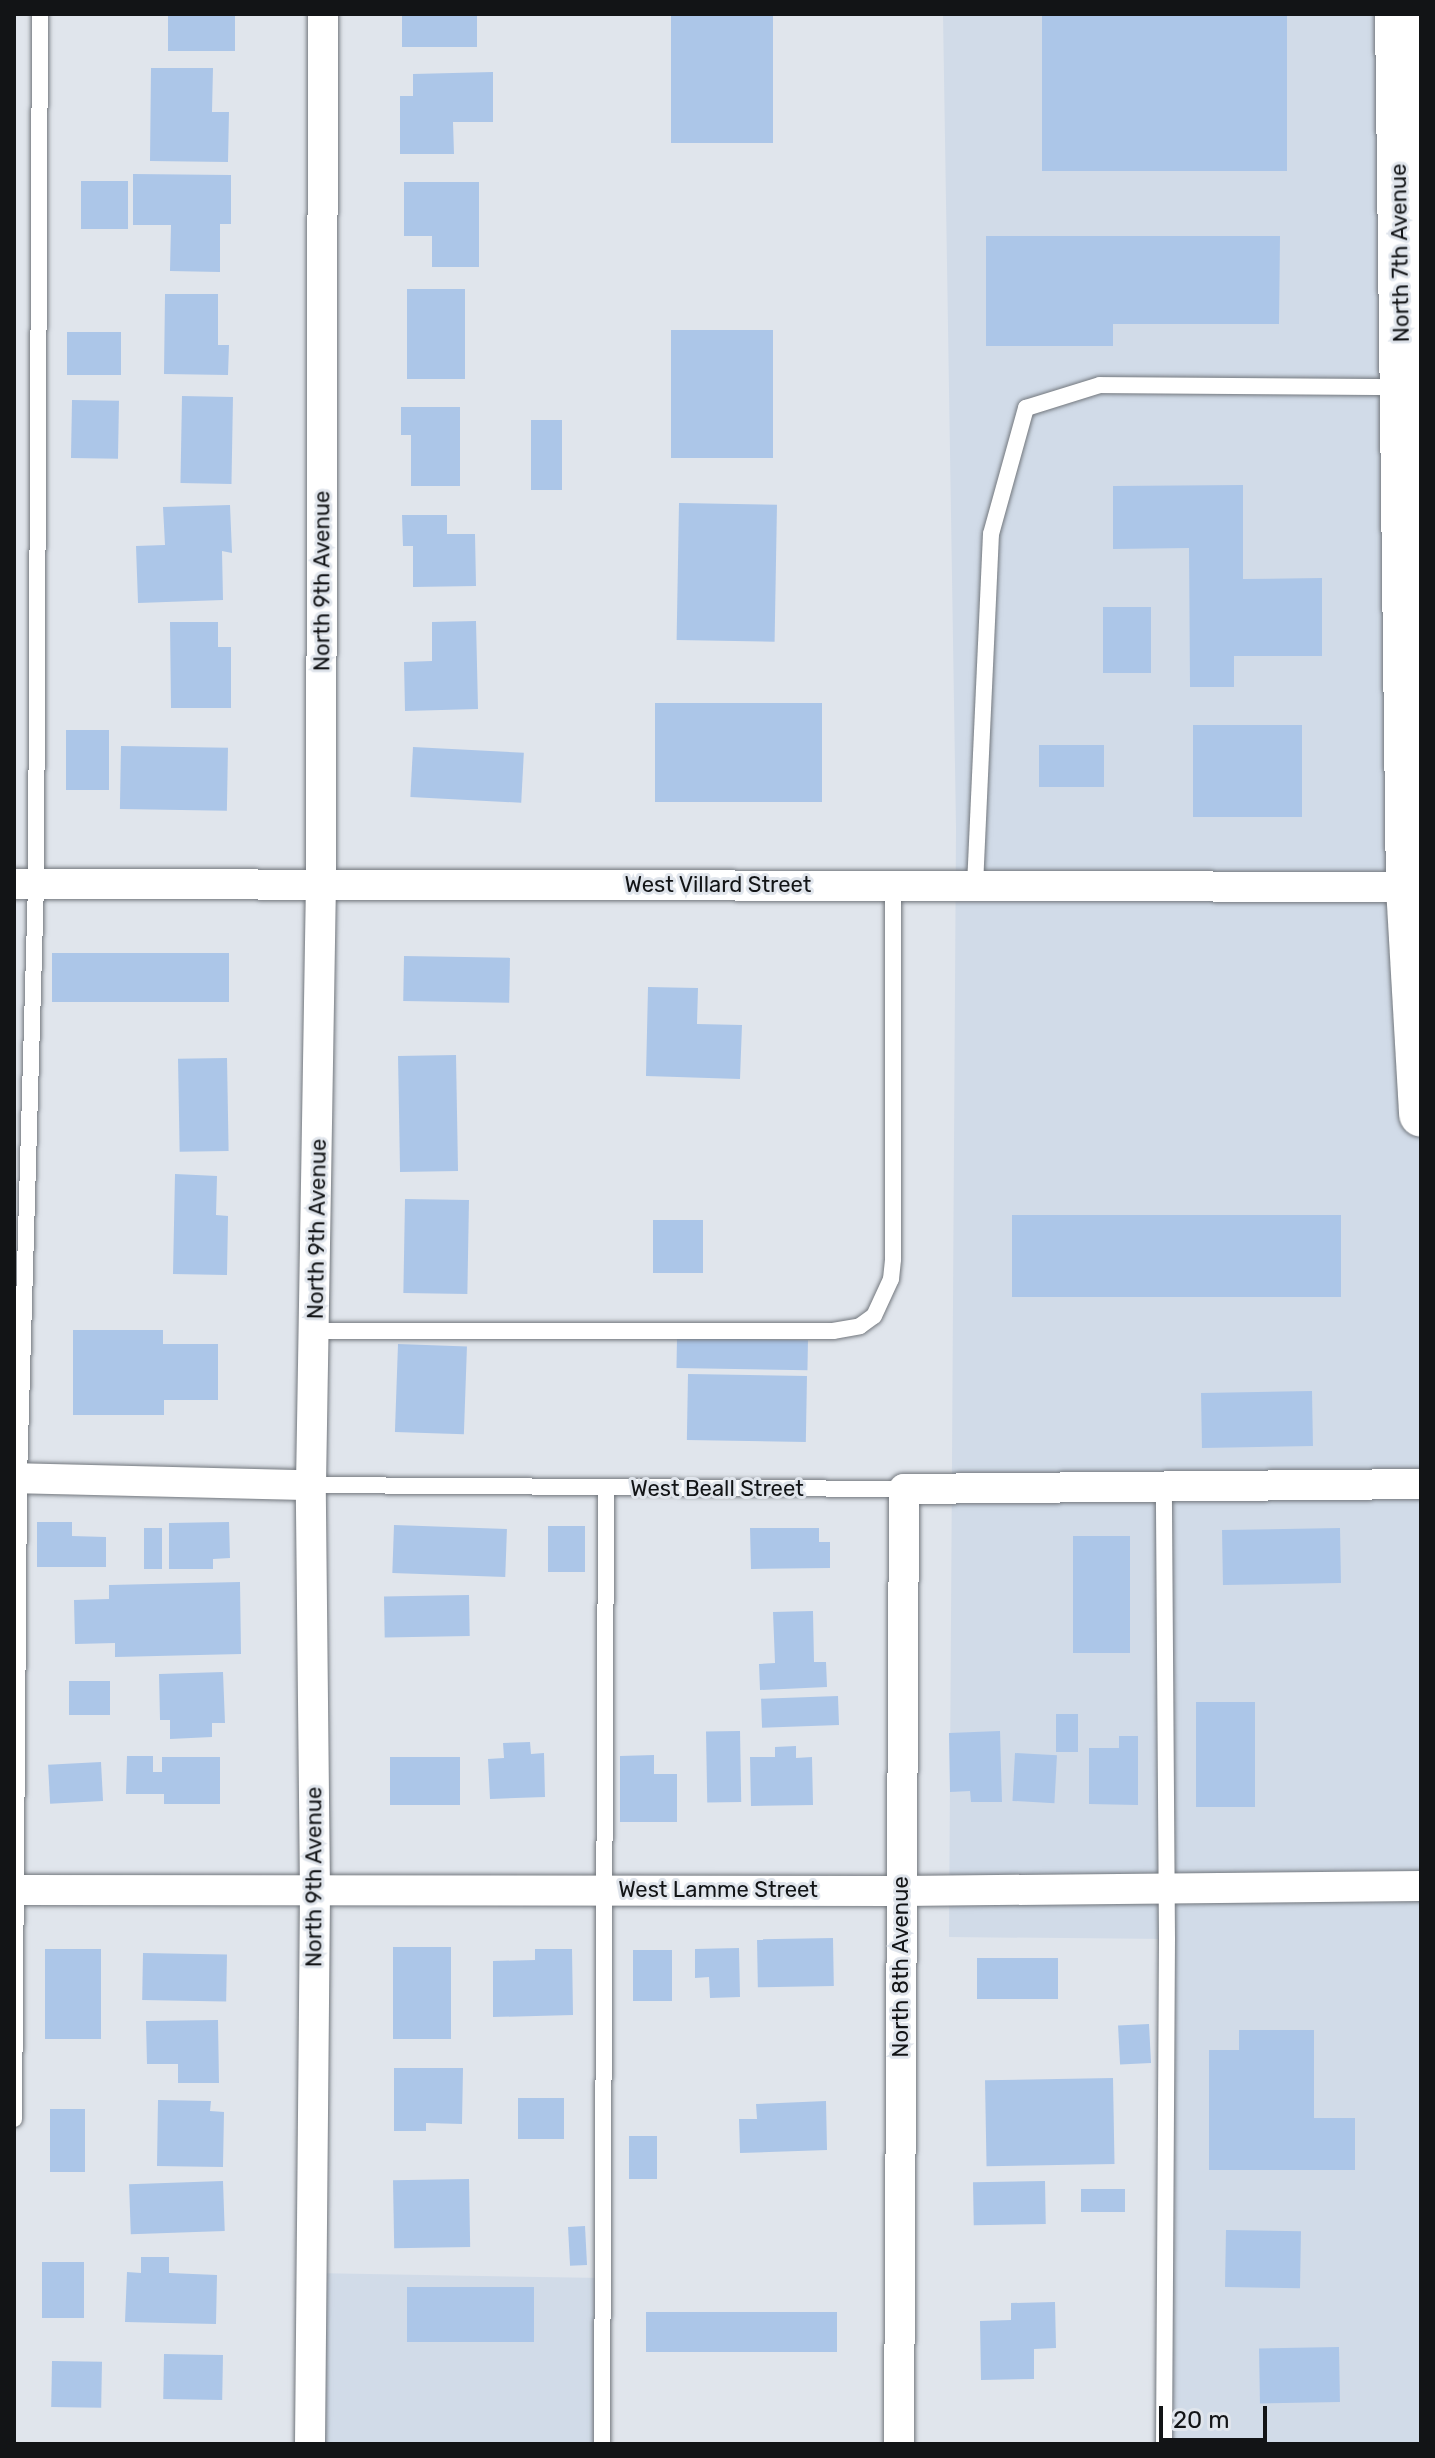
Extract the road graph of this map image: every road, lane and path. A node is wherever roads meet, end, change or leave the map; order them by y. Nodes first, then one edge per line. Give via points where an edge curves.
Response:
1 (40, 14) edge
2 (323, 14) edge
3 (1397, 14) edge
4 (1402, 387) junction
5 (25, 884) edge
6 (321, 885) junction
7 (893, 886) junction
8 (975, 886) junction
9 (1414, 887) edge
10 (1421, 1115) edge
11 (316, 1331) junction
12 (17, 1478) edge
13 (1421, 1484) edge
14 (311, 1485) junction
15 (1164, 1486) junction
16 (606, 1489) junction
17 (904, 1489) junction
18 (1421, 1886) edge
19 (1167, 1888) junction
20 (15, 1890) edge
21 (605, 1890) junction
22 (901, 1891) junction
23 (315, 1892) junction
24 (14, 2119) edge
25 (310, 2444) edge
26 (602, 2444) edge
27 (899, 2444) edge
28 (1164, 2444) edge

1 - 5 lane
2 - 6 street, North 9th Avenue
3 - 4 main road, North 7th Avenue
4 - 8 lane via 1100,385 1026,408 991,534
4 - 9 main road, North 7th Avenue
5 - 6 street, West Villard Street
5 - 12 lane
6 - 7 street, West Villard Street
6 - 11 street, North 9th Avenue
7 - 8 street, West Villard Street
7 - 11 lane via 893,1259 891,1279 874,1316 860,1326 833,1331
8 - 9 street, West Villard Street
9 - 10 main road, North 7th Avenue
11 - 14 street, North 9th Avenue
12 - 14 street, West Beall Street
12 - 20 lane
13 - 15 street, West Beall Street
14 - 16 lane, West Beall Street
14 - 23 street, North 9th Avenue
15 - 17 street, West Beall Street
15 - 19 lane
16 - 17 lane, West Beall Street
16 - 21 lane
17 - 22 street, North 8th Avenue
18 - 19 street, West Lamme Street
19 - 22 street, West Lamme Street
19 - 28 lane
20 - 23 street, West Lamme Street
20 - 24 lane
21 - 22 street, West Lamme Street
21 - 23 street, West Lamme Street
21 - 26 lane
22 - 27 street, North 8th Avenue
23 - 25 street, North 9th Avenue

